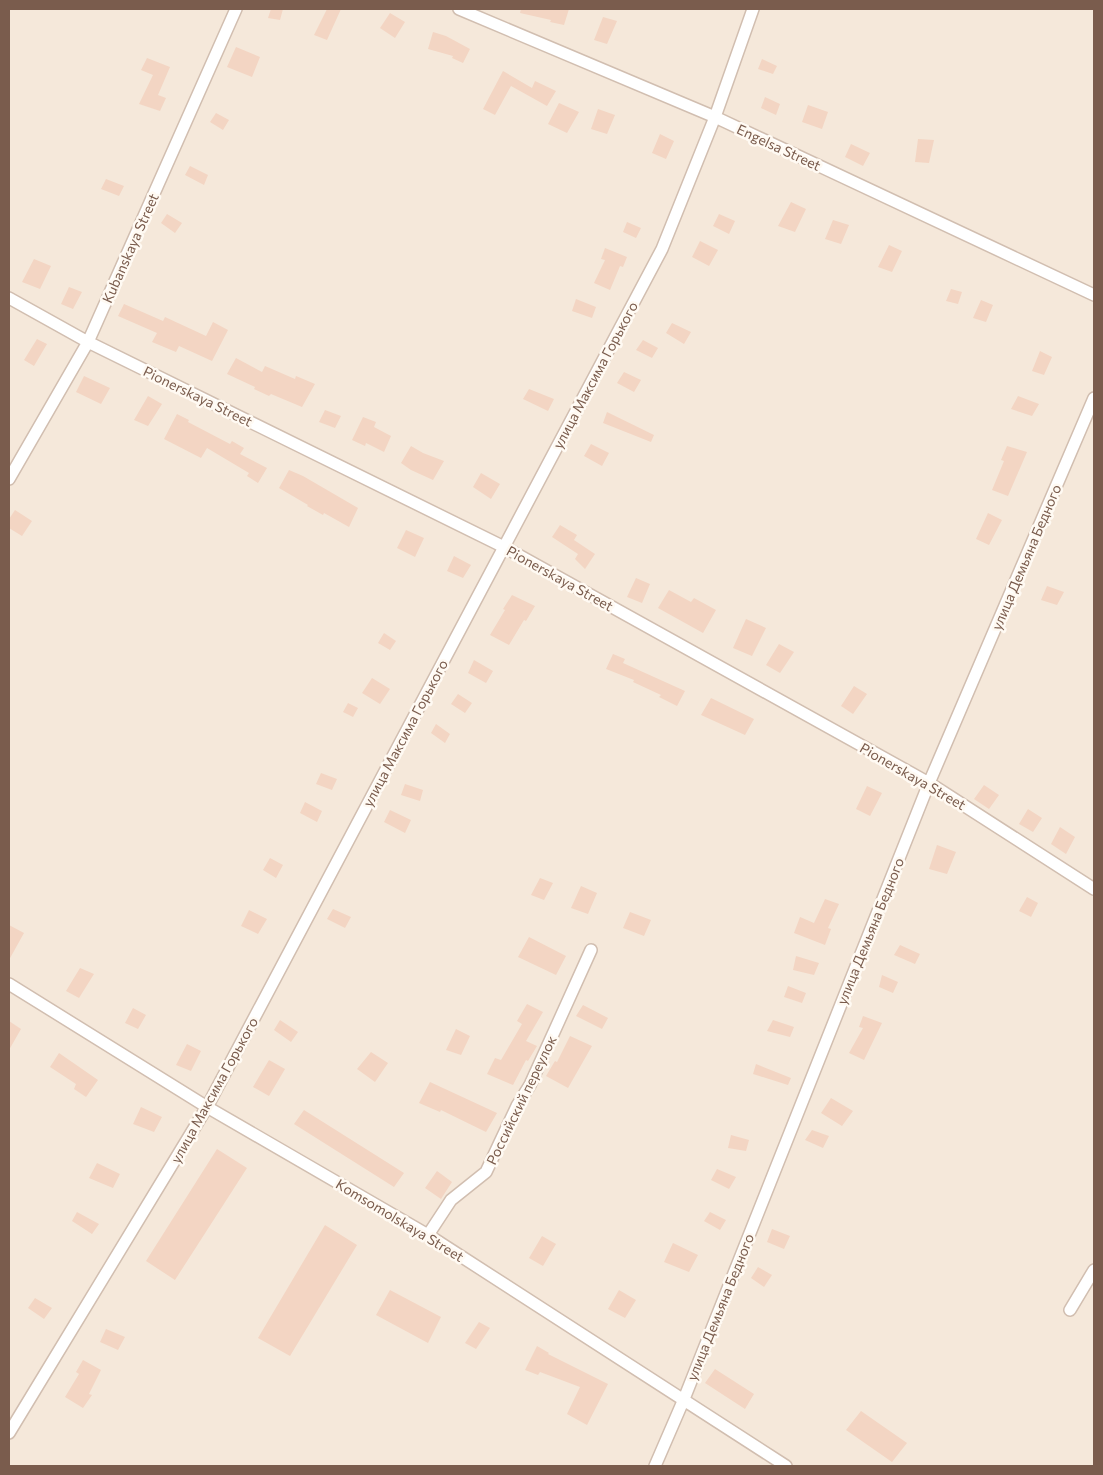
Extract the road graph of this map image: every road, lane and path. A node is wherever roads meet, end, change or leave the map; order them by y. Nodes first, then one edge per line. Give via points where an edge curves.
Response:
1 (236, 9) edge
2 (459, 9) edge
3 (753, 9) edge
4 (715, 117) junction
5 (1094, 295) edge
6 (9, 298) edge
7 (88, 342) junction
8 (1094, 398) edge
9 (9, 479) edge
10 (504, 547) junction
11 (929, 783) junction
12 (1094, 889) edge
13 (591, 950) dead end
14 (9, 984) edge
15 (208, 1107) junction
16 (428, 1235) junction
17 (1094, 1270) edge
18 (1070, 1310) dead end
19 (684, 1399) junction
20 (9, 1433) edge
21 (655, 1466) edge
22 (786, 1466) edge

1 - 7 street, Kubanskaya Street
2 - 4 street, Engelsa Street
3 - 4 street, улица Максима Горького
4 - 5 street, Engelsa Street
4 - 10 street, улица Максима Горького via 662,249
6 - 7 street, Pionerskaya Street
7 - 9 street, Kubanskaya Street
7 - 10 street, Pionerskaya Street
8 - 11 street, улица Демьяна Бедного
10 - 11 street, Pionerskaya Street
10 - 15 street, улица Максима Горького
11 - 12 street, Pionerskaya Street
11 - 19 street, улица Демьяна Бедного
13 - 16 street, Российский переулок via 530,1085 486,1172 451,1200
14 - 15 street, Komsomolskaya Street
15 - 16 street, Komsomolskaya Street
15 - 20 street, улица Максима Горького
16 - 19 street, Komsomolskaya Street
17 - 18 street
19 - 21 street, улица Демьяна Бедного
19 - 22 street, Komsomolskaya Street

